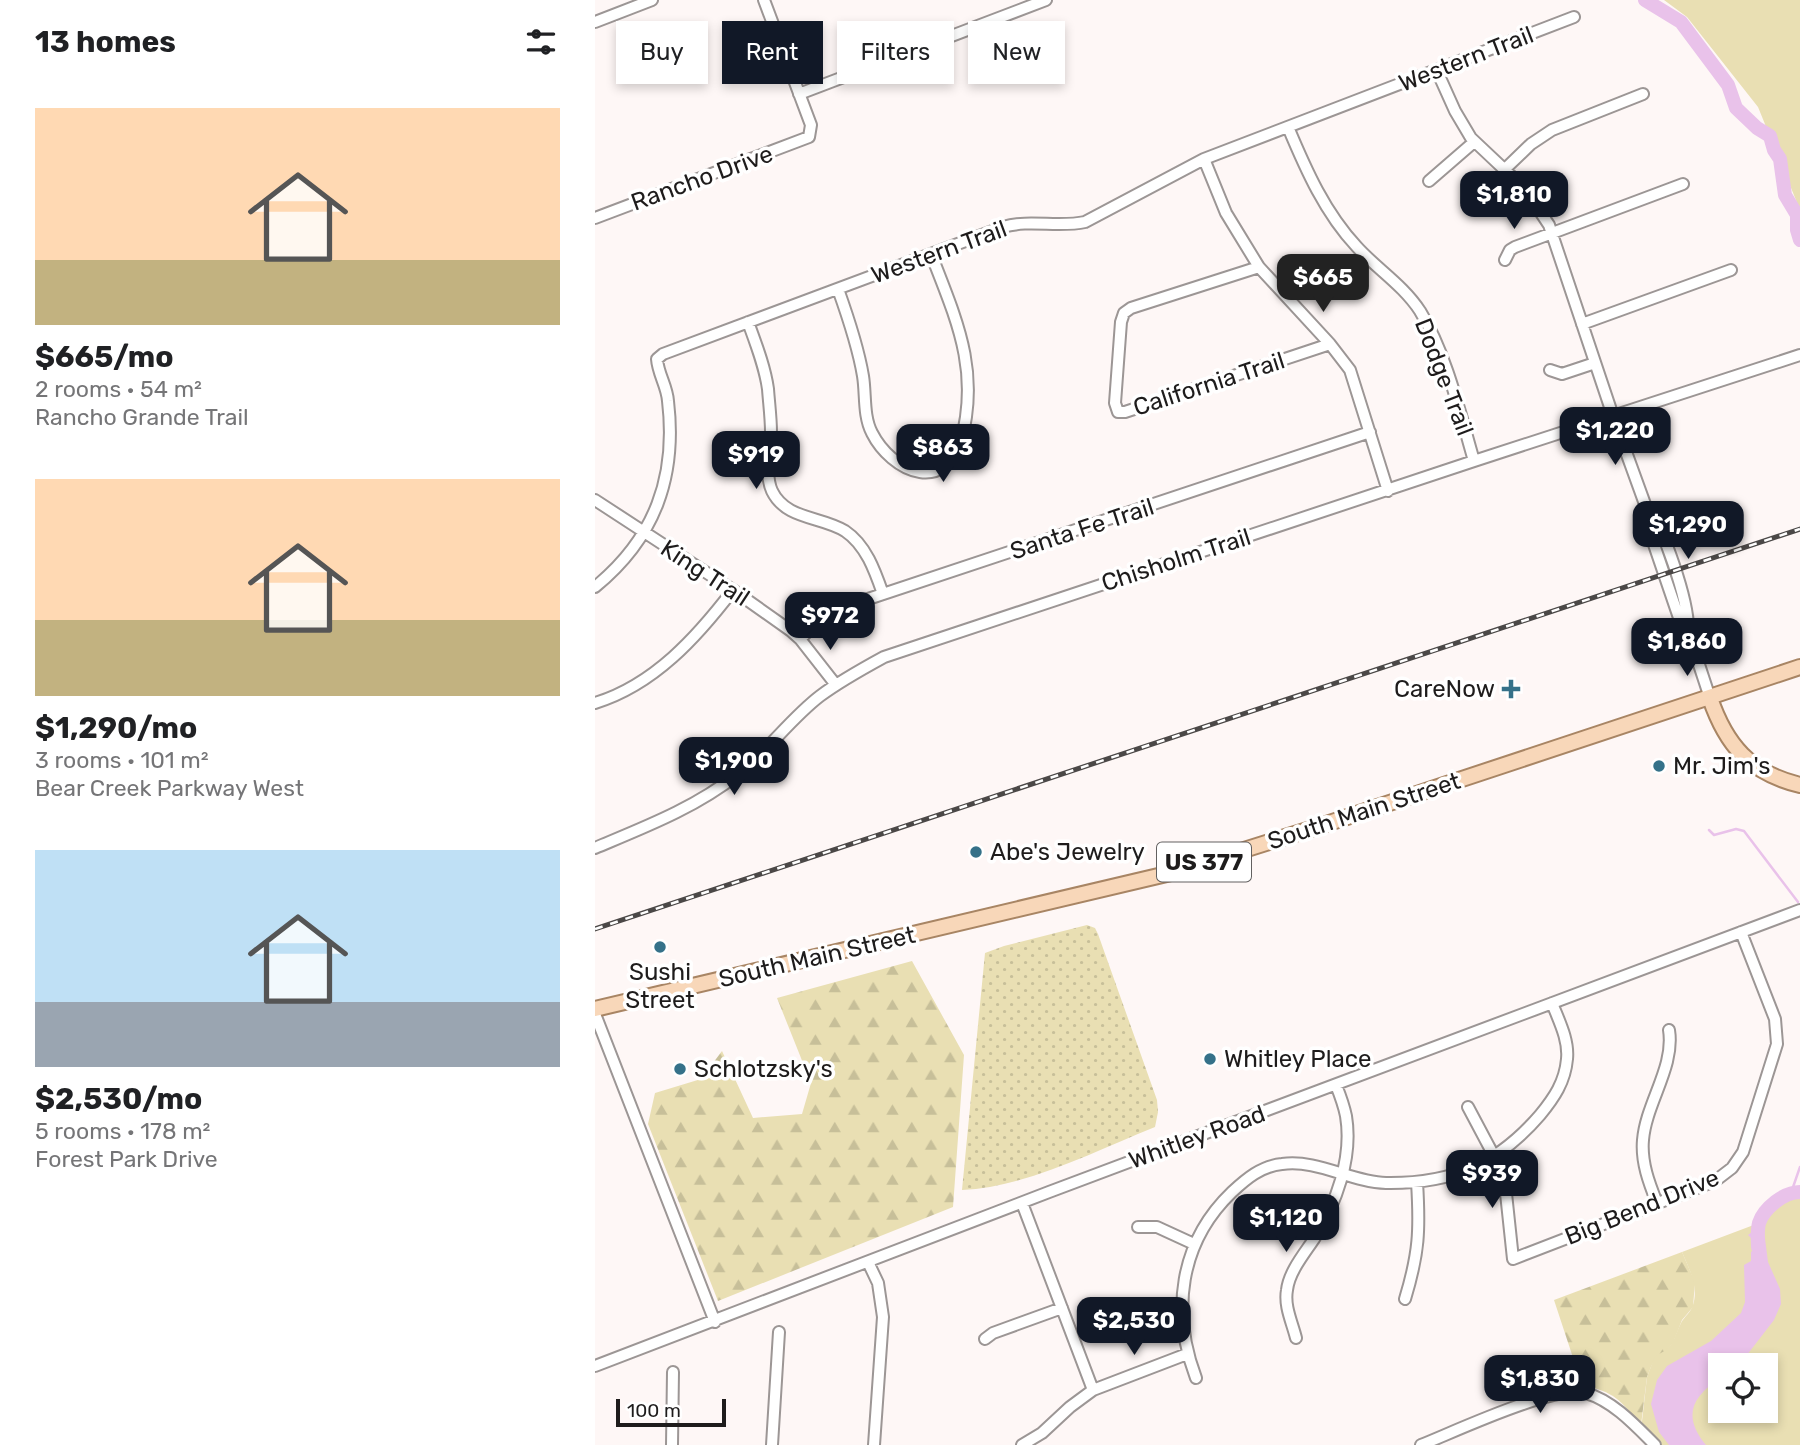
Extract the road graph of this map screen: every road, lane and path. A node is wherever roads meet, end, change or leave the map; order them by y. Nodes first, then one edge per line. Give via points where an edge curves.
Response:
1 (652, 0) edge
2 (764, 0) edge
3 (1046, 0) edge
4 (1574, 17) dead end
5 (595, 22) edge
6 (1437, 71) junction
7 (799, 94) junction
8 (1643, 94) dead end
9 (1288, 127) junction
10 (1474, 142) junction
11 (1204, 159) junction
12 (1505, 169) junction
13 (1429, 181) dead end
14 (1683, 184) dead end
15 (595, 218) edge
16 (1552, 233) junction
17 (931, 254) junction
18 (1505, 260) dead end
19 (1259, 267) junction
20 (1731, 270) dead end
21 (838, 289) junction
22 (748, 322) junction
23 (1582, 324) junction
24 (1330, 344) junction
25 (1800, 355) edge
26 (1595, 363) junction
27 (1550, 370) dead end
28 (1613, 416) junction
29 (1370, 432) junction
30 (1473, 461) junction
31 (1388, 491) junction
32 (595, 500) edge
33 (645, 534) junction
34 (595, 587) edge
35 (733, 590) junction
36 (883, 594) junction
37 (800, 639) junction
38 (1800, 667) edge
39 (835, 685) junction
40 (1710, 698) junction
41 (595, 703) edge
42 (1800, 785) edge
43 (595, 848) edge
44 (1800, 910) edge
45 (1741, 932) junction
46 (1552, 1003) junction
47 (595, 1012) edge
48 (1669, 1030) dead end
49 (1336, 1085) junction
50 (1468, 1107) dead end
51 (1495, 1156) junction
52 (1341, 1173) junction
53 (1417, 1182) junction
54 (1022, 1203) junction
55 (1657, 1203) junction
56 (1138, 1227) dead end
57 (1195, 1244) junction
58 (868, 1262) junction
59 (1405, 1299) dead end
60 (1062, 1308) junction
61 (715, 1322) junction
62 (779, 1332) dead end
63 (1296, 1338) dead end
64 (985, 1339) dead end
65 (1187, 1354) junction
66 (595, 1366) edge
67 (673, 1372) dead end
68 (1196, 1378) dead end
69 (1093, 1390) junction
70 (672, 1445) edge
71 (772, 1445) edge
72 (874, 1445) edge
73 (1022, 1445) edge
74 (1421, 1445) edge
75 (1655, 1445) edge

1 - 5 street
2 - 7 street
3 - 7 street
4 - 6 street, Western Trail
6 - 9 street, Western Trail
6 - 10 street
7 - 15 street, Rancho Drive via 811,125 809,137
8 - 12 street via 1552,130
9 - 11 street, Western Trail
9 - 30 street, Dodge Trail via 1338,224 1357,248 1405,291 1428,326
10 - 12 street
10 - 13 street
11 - 17 street, Western Trail via 1085,222 1010,225
11 - 19 street via 1226,213
12 - 16 street via 1525,190
14 - 16 street
16 - 18 street via 1510,250
16 - 23 street
17 - 21 street, Western Trail
17 - 21 street via 953,310 968,371 964,429 955,458 940,468 919,472 906,468 871,432 858,351
19 - 24 street
19 - 24 street, California Trail via 1124,313 1115,403 1118,412
20 - 23 street
21 - 22 street, Western Trail
22 - 33 street, Western Trail via 657,359 668,396 670,445 666,479
22 - 36 street via 768,386 772,490 792,513 819,519 853,538 874,566
23 - 26 street
24 - 29 street via 1350,370
25 - 28 street, Chisholm Trail
26 - 27 street via 1562,374
26 - 28 street
28 - 30 street, Chisholm Trail
28 - 40 street
29 - 31 street
29 - 36 street, Santa Fe Trail
30 - 31 street, Chisholm Trail
31 - 39 street, Chisholm Trail via 899,652
32 - 33 street, King Trail
33 - 34 street, Western Trail
33 - 35 street, King Trail
35 - 37 street, King Trail
35 - 41 street via 682,650 639,682
36 - 37 street, Santa Fe Trail via 841,608
37 - 39 street, King Trail
38 - 40 main road, South Main Street / US 377
39 - 43 street, Chisholm Trail via 722,786 673,815
40 - 42 main road via 1720,727 1741,754 1767,772
40 - 47 main road, South Main Street / US 377 via 1171,873
44 - 45 street, Whitley Road
45 - 46 street, Whitley Road
45 - 55 street, Big Bend Drive via 1775,1020 1774,1056 1746,1144 1735,1164 1716,1181
46 - 49 street, Whitley Road
46 - 51 street via 1567,1047 1561,1085 1527,1130
47 - 61 street
48 - 55 street via 1670,1048 1642,1142 1645,1169
49 - 52 street via 1347,1126
49 - 54 street, Whitley Road
50 - 51 street
51 - 53 street via 1440,1180
51 - 55 street, Big Bend Drive via 1505,1184 1513,1259
52 - 53 street via 1382,1183
52 - 57 street via 1296,1163 1274,1165 1254,1174 1215,1210
52 - 63 street via 1325,1221 1287,1287
53 - 59 street via 1418,1252
54 - 58 street, Whitley Road
54 - 60 street
56 - 57 street via 1157,1227
57 - 65 street via 1181,1311
58 - 61 street, Whitley Road
58 - 72 street via 878,1283 883,1317
60 - 64 street
60 - 69 street
61 - 66 street, Whitley Road
62 - 71 street
65 - 68 street
65 - 69 street
67 - 70 street
69 - 73 street
74 - 75 street via 1539,1398 1570,1391 1584,1392 1610,1405

